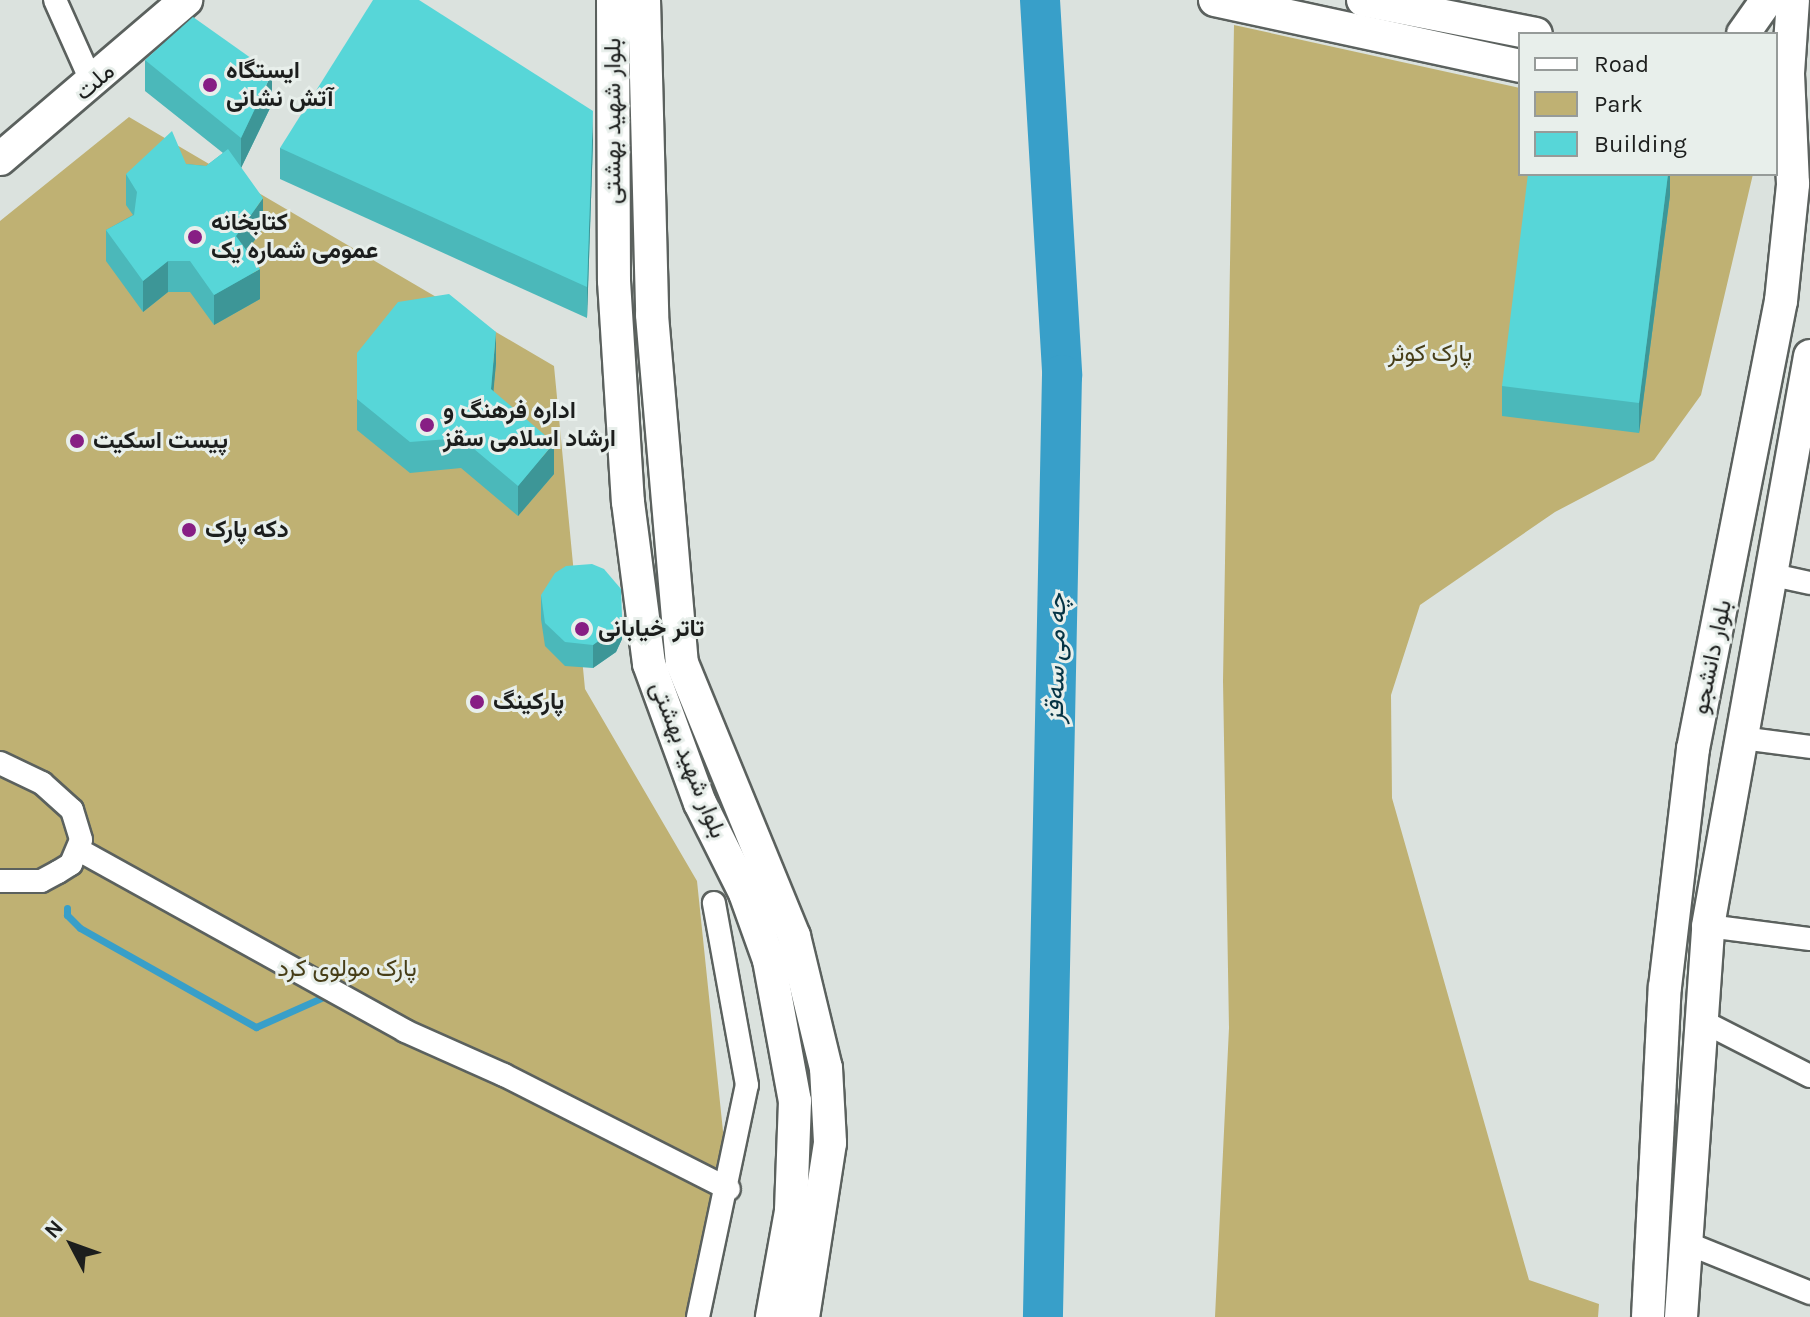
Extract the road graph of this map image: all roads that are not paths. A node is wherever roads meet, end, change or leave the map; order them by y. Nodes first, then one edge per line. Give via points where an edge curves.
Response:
1 (55, 0) edge
2 (186, 0) edge
3 (613, 0) edge
4 (644, 0) edge
5 (1215, 0) edge
6 (1363, 0) edge
7 (1767, 0) edge
8 (1793, 0) edge
9 (1525, 32) edge
10 (1744, 32) edge
11 (1518, 66) edge
12 (1791, 73) edge
13 (93, 85) junction
14 (0, 159) edge
15 (1784, 160) edge
16 (1810, 356) edge
17 (1769, 574) junction
18 (1810, 583) edge
19 (1742, 738) junction
20 (1810, 747) edge
21 (0, 763) edge
22 (79, 850) junction
23 (0, 881) edge
24 (714, 903) dead end
25 (1708, 926) junction
26 (1810, 939) edge
27 (1665, 987) junction
28 (1702, 987) junction
29 (1702, 1021) junction
30 (1810, 1076) edge
31 (729, 1189) junction
32 (1684, 1242) junction
33 (1810, 1293) edge
34 (698, 1317) edge
35 (772, 1317) edge
36 (803, 1317) edge
37 (1648, 1317) edge
38 (1681, 1317) edge

1 - 13 street
2 - 13 main road, ملت
3 - 35 main road, بلوار شهید بهشتی via 615,297 628,502 649,664 700,803 745,893 769,960 795,1101 791,1211
4 - 36 main road, بلوار شهید بهشتی via 652,315 682,663 794,936 826,1068 830,1143
5 - 11 main road
6 - 9 main road
7 - 10 main road
8 - 12 main road, بلوار دانشجو
12 - 15 main road, بلوار دانشجو
13 - 14 main road, ملت
15 - 27 main road, بلوار دانشجو via 1781,301 1693,749
16 - 17 main road, بلوار دانشجو
17 - 18 street
17 - 19 main road, بلوار دانشجو
19 - 20 street
19 - 25 main road, بلوار دانشجو
21 - 22 street via 42,783 72,810
22 - 23 street via 71,864 41,881
22 - 31 street via 405,1031
24 - 31 street via 747,1085
25 - 26 street
25 - 28 main road, بلوار دانشجو
27 - 28 main road
27 - 37 main road, بلوار دانشجو
28 - 29 main road, بلوار دانشجو
29 - 30 street
29 - 32 main road, بلوار دانشجو
31 - 34 street
32 - 33 street
32 - 38 main road, بلوار دانشجو

